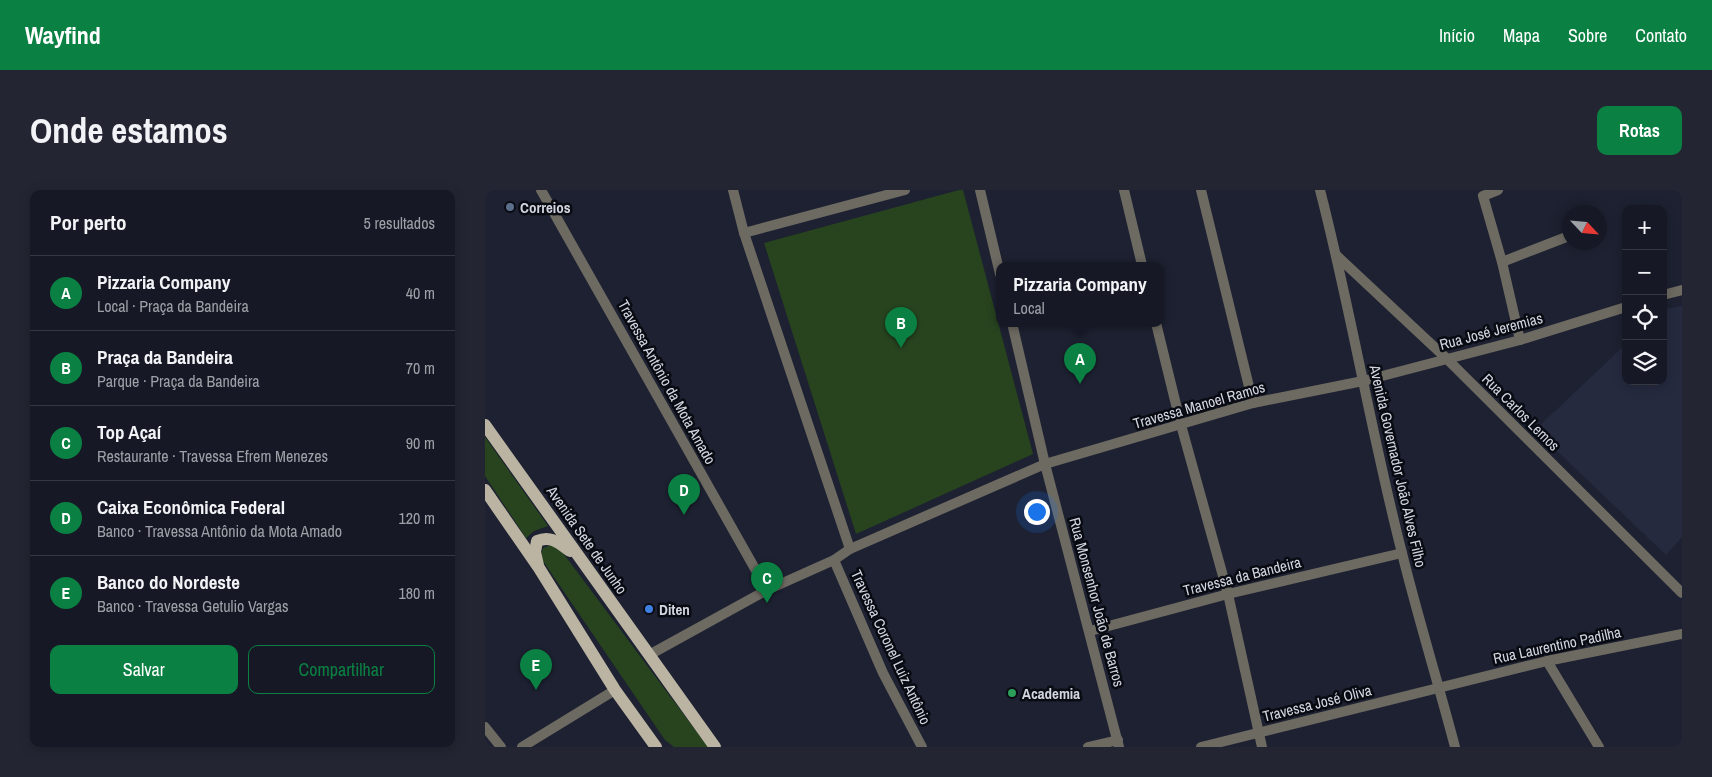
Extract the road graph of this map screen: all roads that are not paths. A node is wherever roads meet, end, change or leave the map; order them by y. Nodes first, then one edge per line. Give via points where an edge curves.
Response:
1 (541, 190) edge
2 (733, 190) edge
3 (905, 190) edge
4 (980, 190) edge
5 (1124, 190) edge
6 (1201, 190) edge
7 (1320, 190) edge
8 (1499, 190) edge
9 (744, 233) junction
10 (1562, 239) edge
11 (1336, 255) junction
12 (997, 262) edge
13 (1142, 262) edge
14 (1502, 262) junction
15 (1682, 290) edge
16 (1667, 294) edge
17 (1622, 308) edge
18 (1013, 327) edge
19 (1158, 327) edge
20 (1520, 340) junction
21 (1446, 358) junction
22 (1363, 381) junction
23 (1253, 403) junction
24 (485, 425) edge
25 (1181, 425) junction
26 (1045, 464) junction
27 (485, 490) edge
28 (850, 549) junction
29 (1401, 552) junction
30 (580, 559) junction
31 (834, 560) junction
32 (539, 568) junction
33 (767, 590) junction
34 (1682, 593) edge
35 (1228, 594) junction
36 (1090, 631) junction
37 (1682, 634) edge
38 (649, 655) junction
39 (1547, 661) junction
40 (1440, 687) junction
41 (615, 690) junction
42 (485, 727) edge
43 (1258, 733) junction
44 (1118, 744) edge
45 (501, 747) edge
46 (522, 747) edge
47 (657, 747) edge
48 (715, 747) edge
49 (922, 747) edge
50 (1088, 747) edge
51 (1201, 747) edge
52 (1262, 747) edge
53 (1455, 747) edge
54 (1599, 747) edge

1 - 33 street, Travessa Antônio da Mota Amado
2 - 9 street
3 - 9 street
4 - 12 street
5 - 13 street
6 - 23 street
7 - 11 street, Avenida Governador João Alves Filho
8 - 14 street via 1483,196
9 - 28 street
10 - 14 street
11 - 21 street, Rua Carlos Lemos
11 - 22 street, Avenida Governador João Alves Filho
14 - 20 street
15 - 16 street
17 - 20 street, Rua José Jeremias
18 - 26 street, Rua Monsenhor João de Barros
19 - 25 street
20 - 21 street, Rua José Jeremias
21 - 22 street, Rua José Jeremias
21 - 34 street, Rua Carlos Lemos
22 - 23 street, Travessa Manoel Ramos
22 - 29 street, Avenida Governador João Alves Filho
23 - 25 street, Travessa Manoel Ramos
24 - 30 main road, Avenida Sete de Junho
25 - 26 street, Travessa Manoel Ramos
25 - 35 street
26 - 28 street, Travessa Manoel Ramos
26 - 36 street, Rua Monsenhor João de Barros
27 - 32 main road
28 - 31 street, Travessa Manoel Ramos
29 - 35 street, Travessa da Bandeira
29 - 40 street, Avenida Governador João Alves Filho
30 - 32 main road via 557,541 542,539 537,541 535,552
30 - 38 main road, Avenida Sete de Junho
31 - 33 street, Travessa Manoel Ramos
31 - 49 street, Travessa Coronel Luiz Antônio via 883,673
32 - 41 main road
33 - 38 street, Travessa Manoel Ramos
35 - 36 street, Travessa da Bandeira
35 - 43 street
36 - 44 street, Rua Monsenhor João de Barros
37 - 39 street, Rua Laurentino Padilha
38 - 48 main road, Avenida Sete de Junho
39 - 40 street, Rua Laurentino Padilha
39 - 54 street
40 - 43 street, Travessa José Oliva
40 - 53 street, Avenida Governador João Alves Filho
41 - 46 street
41 - 47 main road
42 - 45 street
43 - 51 street, Travessa José Oliva
43 - 52 street
44 - 50 street

